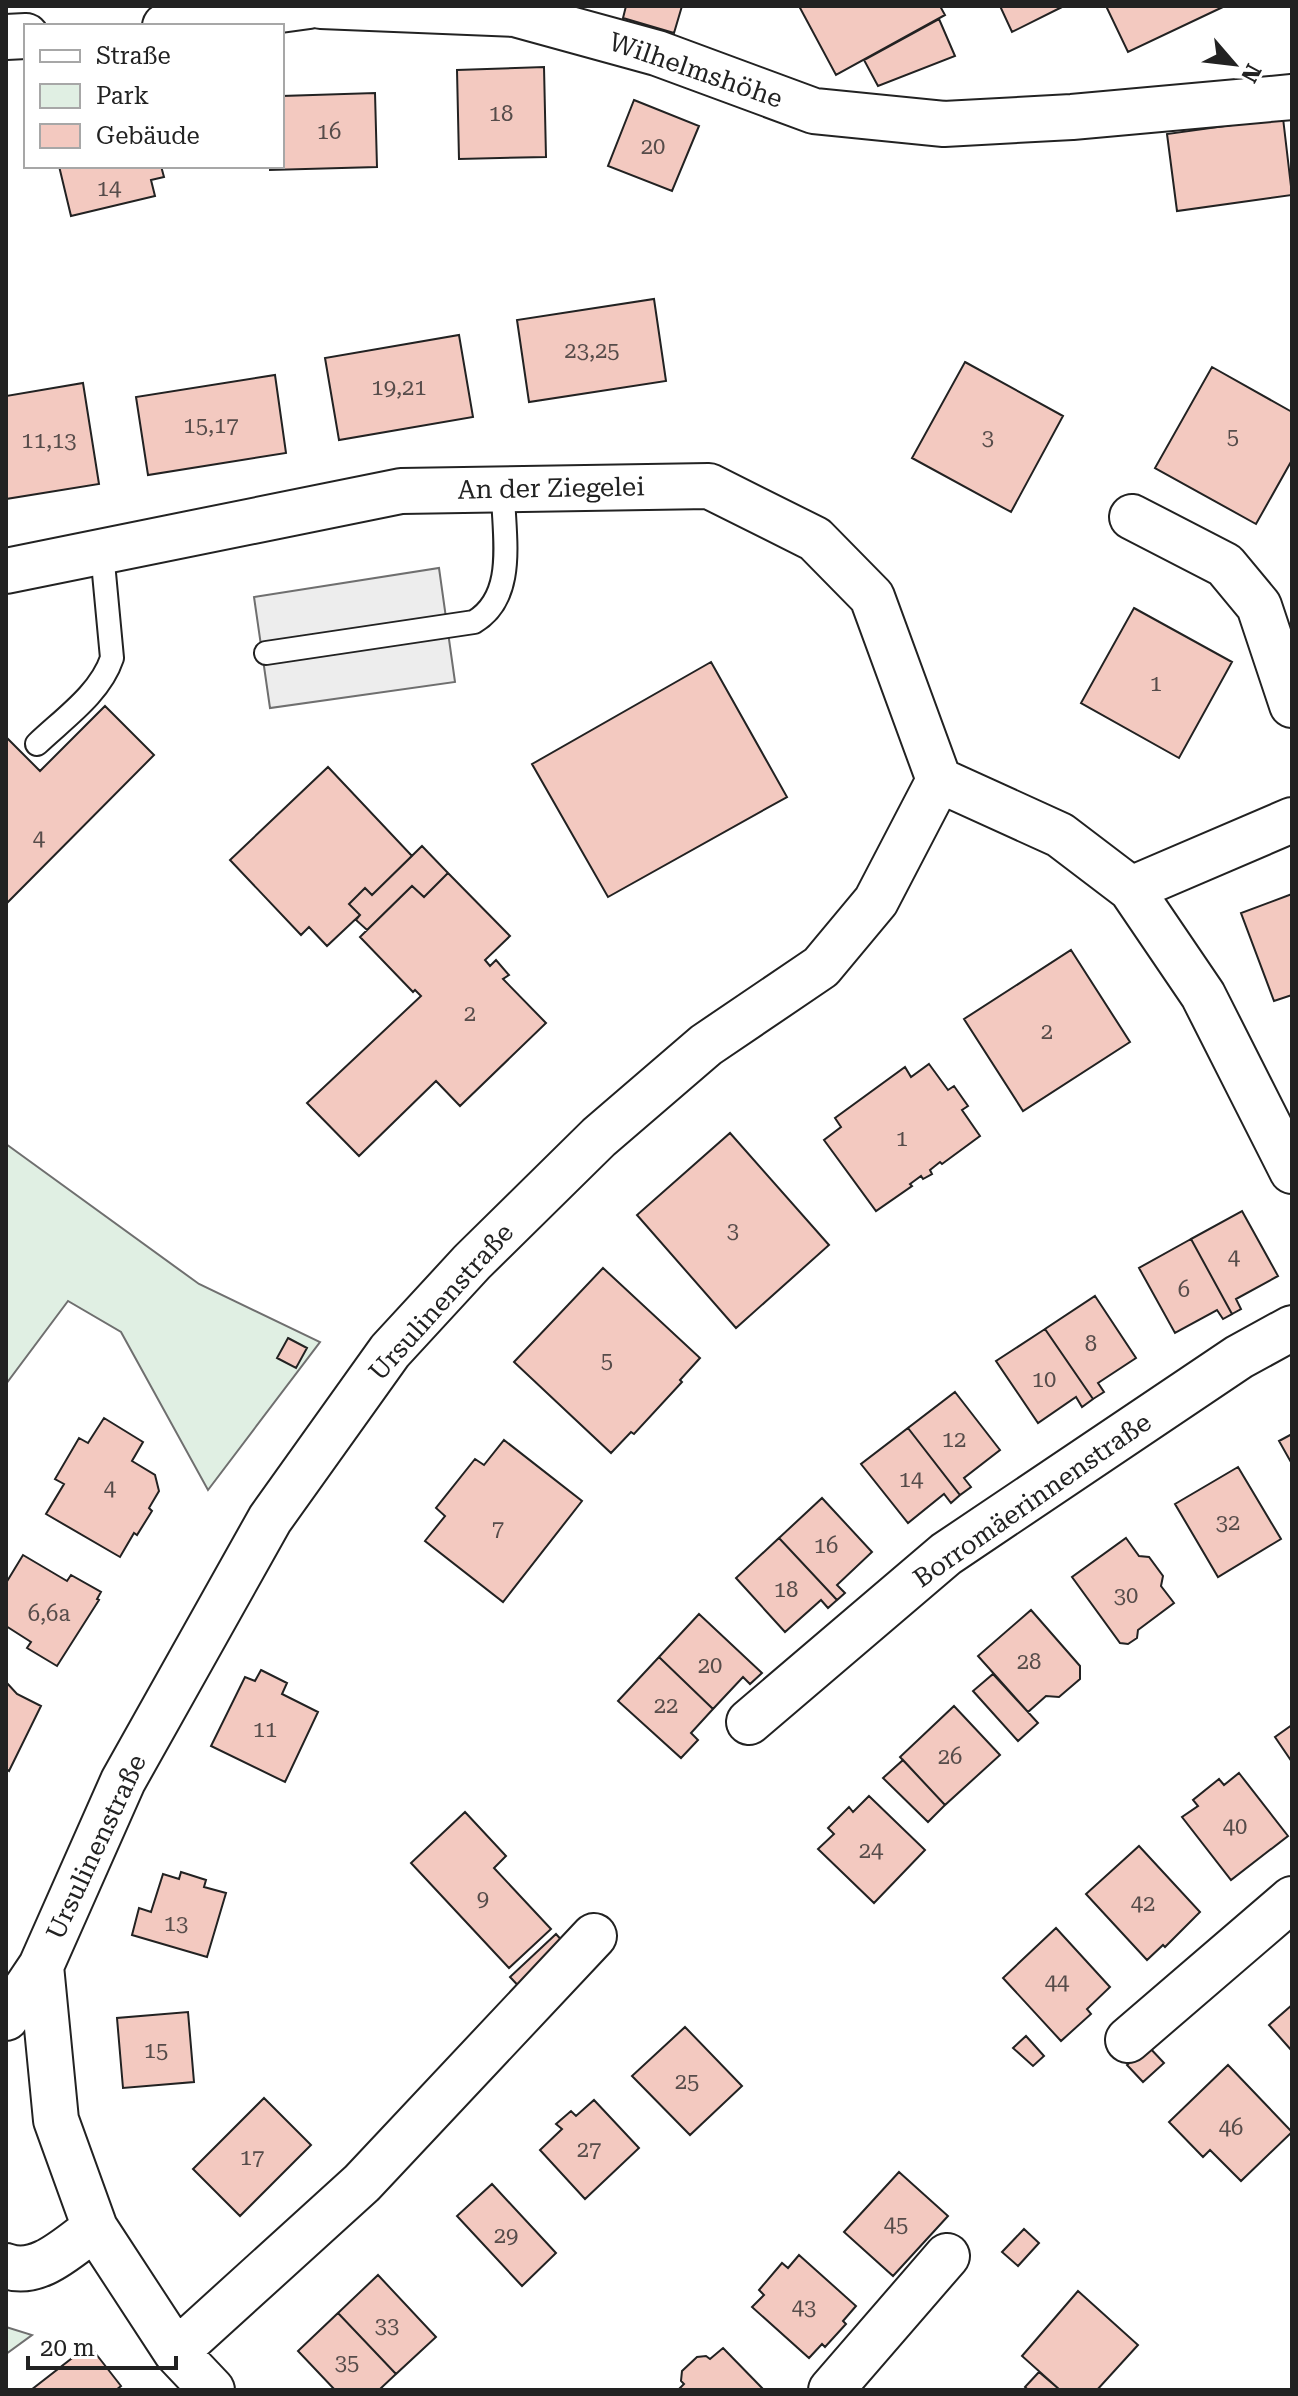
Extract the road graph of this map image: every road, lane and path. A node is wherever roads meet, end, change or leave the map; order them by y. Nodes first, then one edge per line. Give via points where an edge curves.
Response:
1 (309, 6) edge
2 (321, 6) edge
3 (179, 24) edge
4 (1292, 97) edge
5 (503, 489) junction
6 (1132, 517) dead end
7 (102, 552) junction
8 (6, 571) edge
9 (266, 653) dead end
10 (1292, 705) edge
11 (37, 744) dead end
12 (939, 780) junction
13 (1292, 820) edge
14 (1131, 889) junction
15 (1292, 1171) edge
16 (1292, 1328) edge
17 (749, 1722) dead end
18 (1292, 1899) edge
19 (594, 1936) dead end
20 (41, 1966) junction
21 (6, 2018) edge
22 (1128, 2040) dead end
23 (95, 2228) junction
24 (947, 2256) dead end
25 (6, 2266) edge
26 (176, 2352) junction
27 (212, 2390) edge
28 (831, 2390) edge

1 - 3 street
2 - 4 street, Wilhelmshöhe via 515,14 657,53 814,111 944,124
5 - 7 street, An der Ziegelei via 401,491
5 - 9 lane via 504,581 487,614 474,622
5 - 12 street, An der Ziegelei via 709,486 815,539 872,597
6 - 10 street via 1225,565 1259,606
7 - 8 street, An der Ziegelei
7 - 11 lane via 112,658 108,672
12 - 14 street via 1060,835
12 - 20 street, Ursulinenstraße via 876,901 821,967 706,1045 599,1137 390,1351 270,1519 123,1781
13 - 14 street
14 - 15 street via 1203,995
16 - 17 street, Borromäerinnenstraße via 1239,1357 946,1554
18 - 22 street
19 - 26 street via 362,2183
20 - 21 street, Ursulinenstraße
20 - 23 street, Ursulinenstraße via 56,2120
23 - 25 street via 42,2265 18,2270
23 - 26 street, Ursulinenstraße
24 - 28 street
26 - 27 street, Ursulinenstraße

